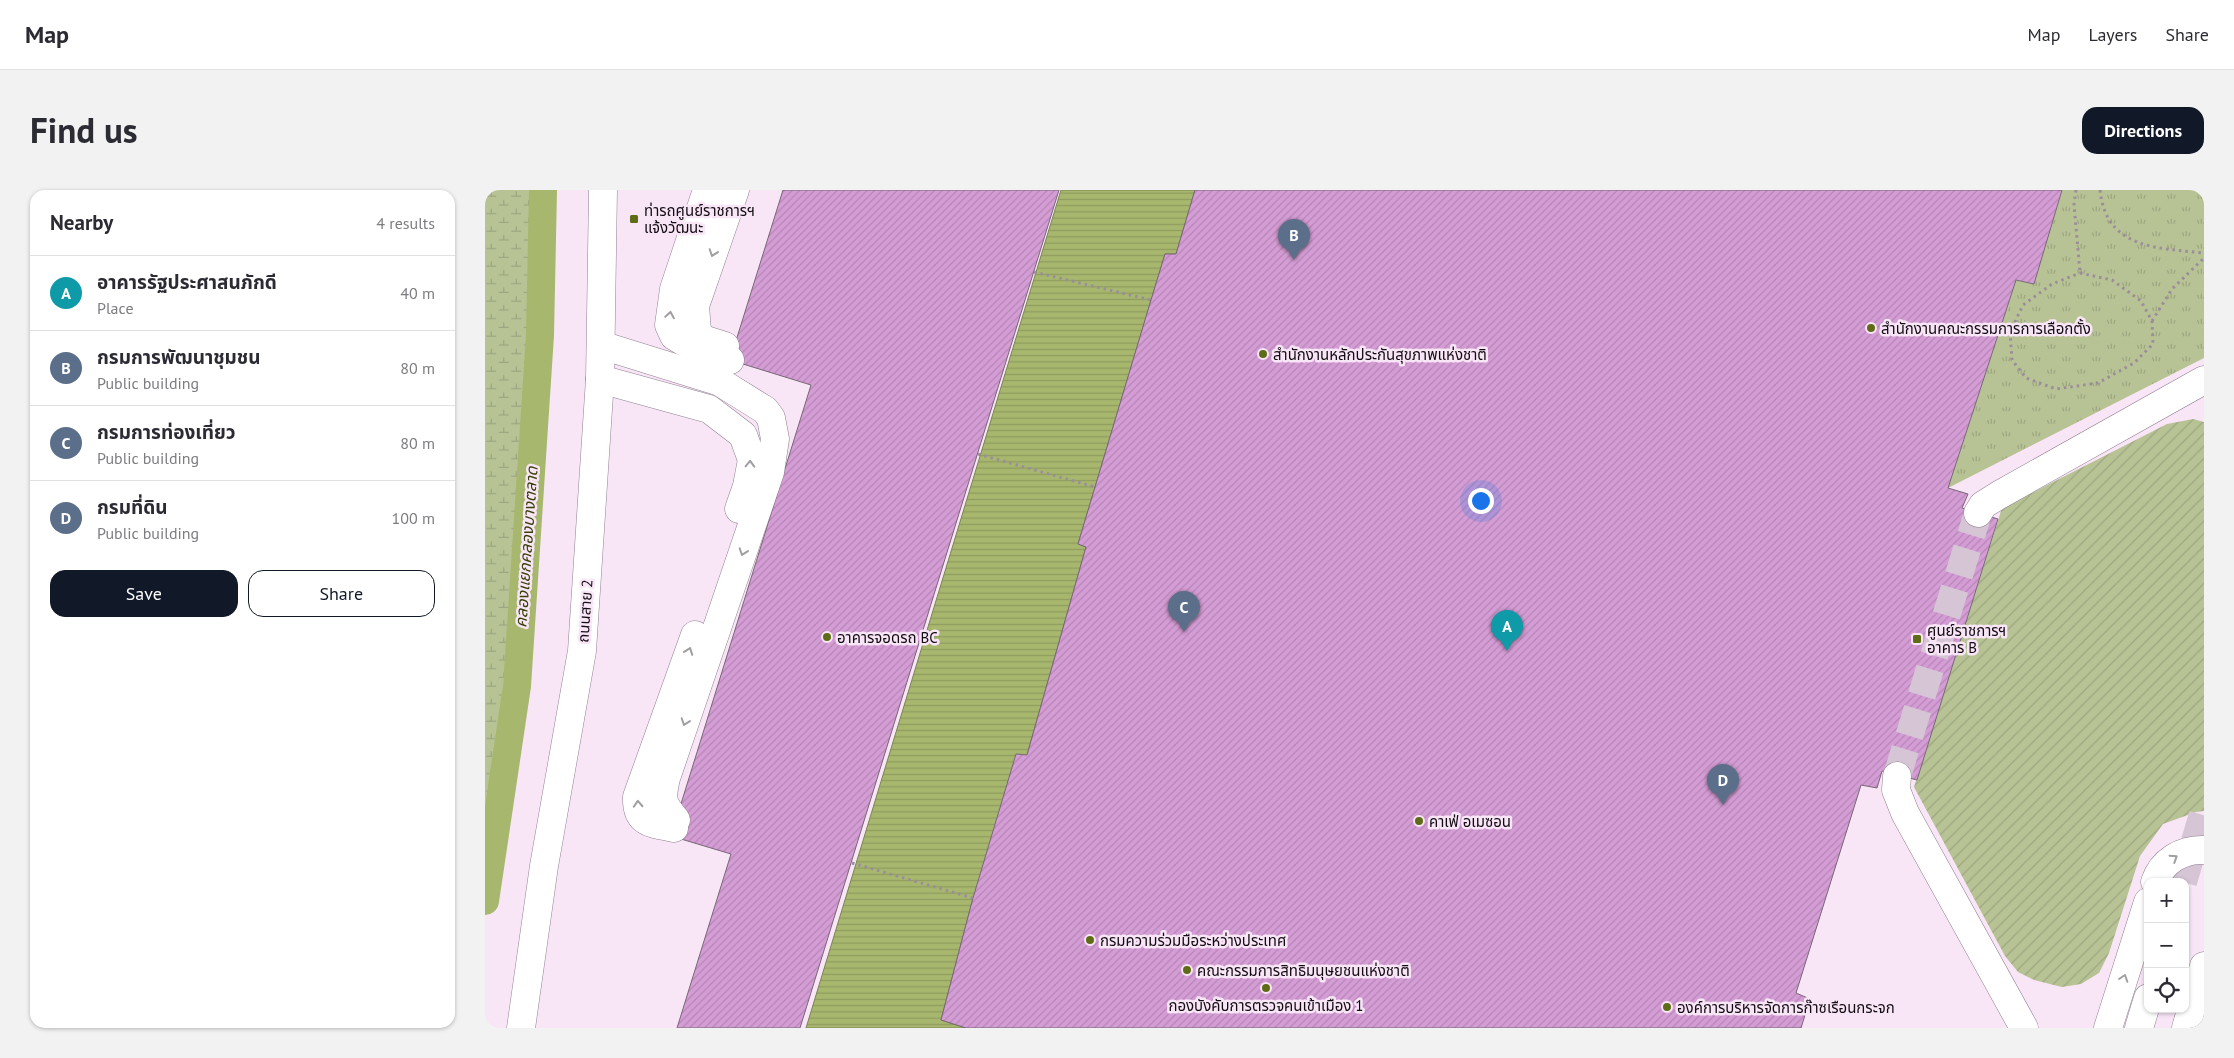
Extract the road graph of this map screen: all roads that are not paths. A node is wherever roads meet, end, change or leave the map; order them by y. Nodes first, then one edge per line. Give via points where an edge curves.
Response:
1 (603, 190) edge
2 (707, 190) edge
3 (735, 190) edge
4 (601, 345) junction
5 (600, 380) junction
6 (2204, 380) edge
7 (765, 410) junction
8 (743, 435) junction
9 (1978, 513) tunnel mouth
10 (1897, 776) tunnel mouth
11 (2204, 850) edge
12 (2157, 878) edge
13 (2144, 914) edge
14 (2204, 966) edge
15 (2144, 1011) edge
16 (2026, 1023) edge
17 (2106, 1027) edge
18 (521, 1028) edge
19 (2139, 1028) edge
20 (2185, 1028) edge

1 - 4 street, ถนนสาย 2
3 -> 2 street via 695,306 697,331 703,339 732,354 696,349 674,336 669,326 674,289
4 - 5 street, ถนนสาย 2
4 - 7 street via 720,382
5 - 8 street via 709,409
5 - 18 street, ถนนสาย 2 via 582,651 544,866
6 - 9 street via 1999,495 1983,505
7 - 8 street
7 -> 8 street via 771,418 775,439 770,472 665,778 663,805 675,824 646,822 639,815 637,797 747,486 752,460
10 - 16 street via 1896,790 1905,813
12 -> 11 street via 2164,865 2175,856
17 -> 13 street
14 - 20 street
15 - 19 street

